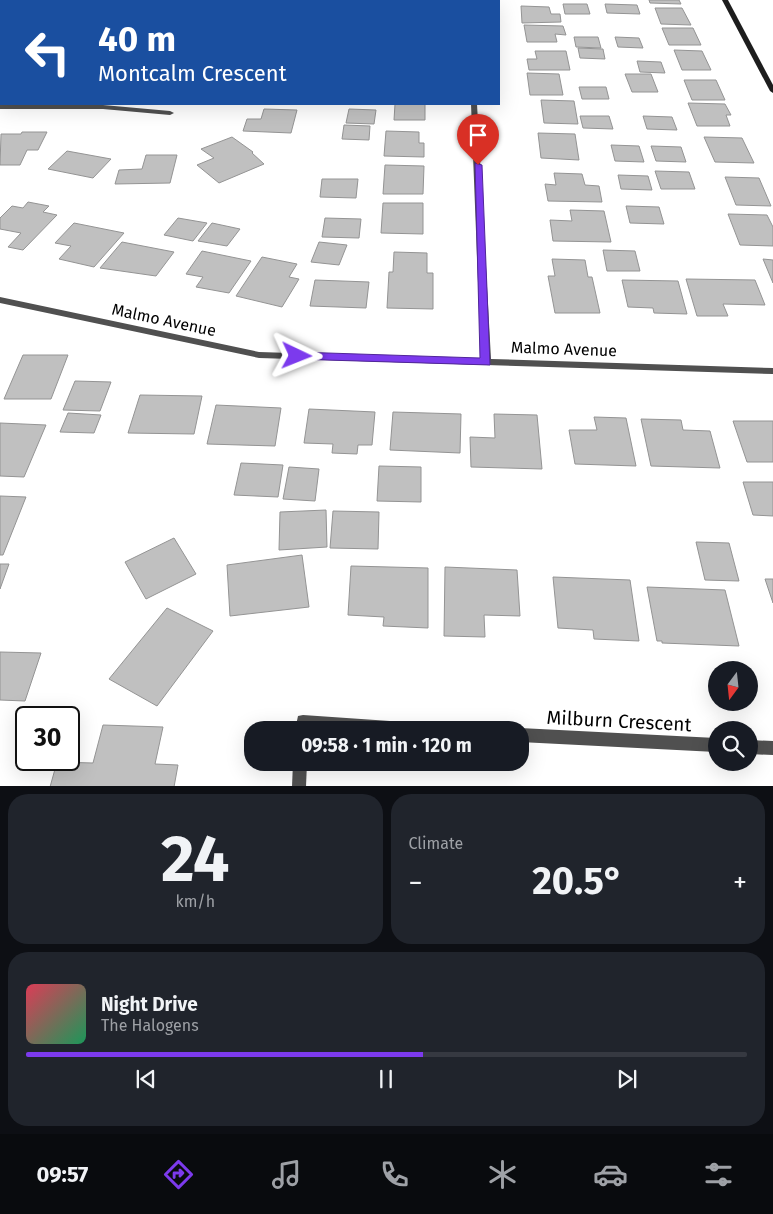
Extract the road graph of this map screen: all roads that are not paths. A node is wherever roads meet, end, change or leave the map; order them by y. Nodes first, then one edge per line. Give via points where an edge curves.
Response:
1 (725, 0) edge
2 (773, 91) edge
3 (474, 105) edge
4 (0, 107) edge
5 (170, 113) dead end
6 (0, 300) edge
7 (486, 362) junction
8 (773, 371) edge
9 (529, 735) edge
10 (708, 745) edge
11 (758, 747) edge
12 (773, 748) edge
13 (300, 771) edge
14 (299, 786) edge

1 - 2 street
3 - 7 street
4 - 5 street via 103,107
6 - 7 street, Malmo Avenue via 259,355
7 - 8 street, Malmo Avenue
9 - 10 street, Milburn Crescent
11 - 12 street
13 - 14 street

